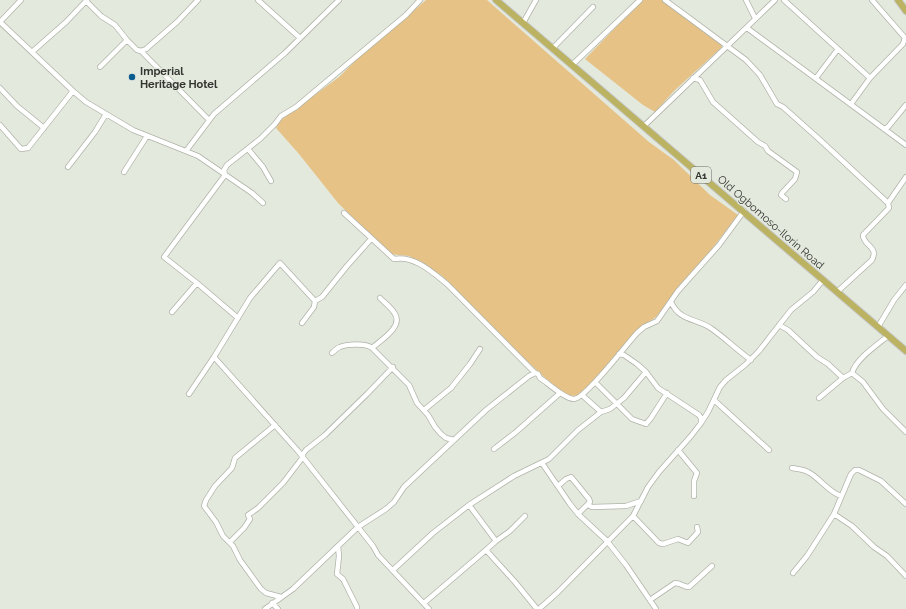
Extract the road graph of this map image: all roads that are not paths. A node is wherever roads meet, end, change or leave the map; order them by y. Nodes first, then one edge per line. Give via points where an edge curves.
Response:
1 (20, 0) edge
2 (87, 0) edge
3 (198, 0) edge
4 (258, 0) edge
5 (339, 0) edge
6 (420, 0) edge
7 (496, 0) edge
8 (536, 0) edge
9 (640, 0) edge
10 (665, 0) edge
11 (746, 0) edge
12 (775, 0) edge
13 (784, 0) edge
14 (872, 0) edge
15 (898, 0) edge
16 (593, 7) dead end
17 (906, 10) edge
18 (755, 18) junction
19 (0, 22) edge
20 (523, 23) junction
21 (747, 28) junction
22 (300, 38) junction
23 (905, 39) edge
24 (127, 40) junction
25 (905, 44) edge
26 (726, 47) junction
27 (553, 48) junction
28 (838, 49) junction
29 (32, 52) junction
30 (141, 52) junction
31 (572, 65) junction
32 (100, 67) dead end
33 (693, 78) junction
34 (816, 78) junction
35 (870, 78) junction
36 (0, 88) edge
37 (73, 91) junction
38 (851, 104) junction
39 (906, 105) edge
40 (106, 114) junction
41 (209, 120) junction
42 (0, 125) edge
43 (644, 126) junction
44 (44, 128) junction
45 (884, 129) junction
46 (147, 136) junction
47 (906, 146) edge
48 (248, 149) junction
49 (186, 151) junction
50 (68, 167) dead end
51 (124, 172) dead end
52 (225, 175) junction
53 (906, 177) edge
54 (271, 180) dead end
55 (786, 199) dead end
56 (263, 203) dead end
57 (888, 203) junction
58 (744, 211) junction
59 (344, 213) dead end
60 (371, 239) junction
61 (823, 280) junction
62 (196, 283) junction
63 (906, 285) edge
64 (837, 292) junction
65 (380, 298) dead end
66 (315, 301) junction
67 (671, 302) junction
68 (172, 312) dead end
69 (238, 318) junction
70 (302, 322) dead end
71 (779, 325) junction
72 (878, 327) junction
73 (888, 336) junction
74 (372, 348) junction
75 (480, 349) dead end
76 (906, 350) edge
77 (332, 353) dead end
78 (619, 354) junction
79 (214, 357) junction
80 (751, 360) junction
81 (392, 367) junction
82 (646, 372) junction
83 (535, 373) junction
84 (852, 373) junction
85 (843, 378) junction
86 (595, 382) junction
87 (560, 393) junction
88 (189, 394) dead end
89 (667, 394) junction
90 (582, 396) junction
91 (819, 398) dead end
92 (714, 400) junction
93 (617, 403) junction
94 (424, 410) junction
95 (601, 412) junction
96 (701, 423) junction
97 (275, 425) junction
98 (906, 432) edge
99 (454, 440) junction
100 (494, 449) dead end
101 (678, 450) junction
102 (769, 450) dead end
103 (303, 457) junction
104 (542, 463) junction
105 (792, 468) dead end
106 (558, 486) junction
107 (694, 496) dead end
108 (841, 496) junction
109 (641, 501) junction
110 (906, 504) edge
111 (469, 505) junction
112 (588, 505) junction
113 (578, 514) junction
114 (834, 514) junction
115 (525, 516) dead end
116 (633, 516) junction
117 (358, 527) junction
118 (697, 527) dead end
119 (496, 541) junction
120 (607, 541) junction
121 (230, 542) junction
122 (338, 546) junction
123 (486, 550) junction
124 (712, 566) dead end
125 (393, 570) junction
126 (793, 573) dead end
127 (906, 576) edge
128 (281, 597) junction
129 (650, 600) junction
130 (272, 603) junction
131 (424, 603) junction
132 (265, 609) edge
133 (278, 609) edge
134 (357, 609) edge
135 (429, 609) edge
136 (538, 609) edge
137 (656, 609) edge

1 - 19 street
2 - 24 street
2 - 29 street
3 - 30 street via 177,22
4 - 22 street
5 - 22 street
6 - 48 street via 339,72 281,116
7 - 20 highway, Old Ogbomoso-Ilorin Road / A1
8 - 20 street
9 - 31 street
10 - 26 street
11 - 18 street
12 - 18 street
13 - 28 street
14 - 23 street
15 - 17 highway
16 - 27 street
18 - 21 street
19 - 29 street
20 - 27 highway, Old Ogbomoso-Ilorin Road / A1
21 - 26 street
21 - 34 street
22 - 41 street
23 - 25 street
24 - 30 street
24 - 32 street
25 - 35 street
26 - 33 street
26 - 57 street via 746,60 760,75 776,104 783,107 820,139
27 - 31 highway, Old Ogbomoso-Ilorin Road / A1
28 - 34 street
28 - 35 street
29 - 37 street
30 - 41 street
31 - 43 highway, Old Ogbomoso-Ilorin Road / A1
33 - 43 street
33 - 55 street via 700,80 722,112 768,151 798,172 781,195
34 - 38 street
35 - 38 street
36 - 44 street
37 - 40 street
37 - 44 street
38 - 45 street
39 - 45 street
40 - 46 street
40 - 50 street
41 - 49 street
42 - 44 street via 21,149 28,148
43 - 58 highway, Old Ogbomoso-Ilorin Road / A1
45 - 47 street
46 - 49 street
46 - 51 street
48 - 52 street via 227,165
48 - 54 street
49 - 52 street
52 - 56 street
52 - 62 street via 164,257
53 - 57 street
57 - 64 street via 889,208 863,235 875,255
58 - 61 highway, Old Ogbomoso-Ilorin Road / A1
58 - 67 street
59 - 60 street
60 - 66 street via 322,297
60 - 83 street via 394,259 410,260 447,284
61 - 64 highway, Old Ogbomoso-Ilorin Road / A1
61 - 71 street via 813,292 793,307
62 - 68 street
62 - 69 street
63 - 72 street
64 - 72 highway, Old Ogbomoso-Ilorin Road / A1
65 - 74 street via 394,312 397,321 396,326
66 - 69 street via 280,263 250,298
66 - 70 street via 314,307
67 - 78 street via 657,321 637,333
67 - 80 street via 675,310 688,320 711,328
69 - 79 street
71 - 80 street
71 - 85 street
72 - 73 highway, Old Ogbomoso-Ilorin Road / A1
73 - 76 highway, Old Ogbomoso-Ilorin Road / A1
73 - 84 street via 860,360
74 - 77 street via 365,344 345,346
74 - 81 street
75 - 94 street via 451,388
78 - 82 street via 624,354
78 - 86 street
79 - 88 street
79 - 97 street
80 - 92 street via 726,380
81 - 94 street via 409,385 417,403
81 - 103 street via 325,435 306,450
82 - 89 street via 658,388
82 - 93 street
83 - 87 street
83 - 99 street via 486,410
84 - 85 street
84 - 98 street via 863,382 882,409
85 - 91 street
86 - 90 street
86 - 93 street
87 - 90 street via 571,399
87 - 100 street
89 - 93 street via 646,424 632,419
89 - 96 street via 699,416
90 - 95 street
92 - 96 street
92 - 102 street
93 - 95 street
94 - 99 street via 440,434
95 - 104 street
96 - 101 street
97 - 103 street
97 - 121 street via 235,458 232,468 215,486 204,503 223,536
99 - 117 street via 404,487 394,502
101 - 107 street via 697,473
101 - 109 street via 648,487
103 - 117 street
103 - 121 street via 284,483 248,515 250,519 244,528
104 - 106 street
104 - 111 street via 514,476
105 - 108 street via 807,471 834,494
106 - 112 street via 570,477 589,499
106 - 113 street
108 - 110 street via 851,474 858,470 880,481
108 - 114 street
109 - 112 street via 626,506
109 - 116 street
111 - 119 street
111 - 125 street via 433,533
112 - 113 street
113 - 120 street
114 - 126 street
114 - 127 street via 887,556
115 - 119 street
116 - 118 street via 663,544 678,539 688,543 698,532
116 - 120 street
117 - 122 street
117 - 125 street via 378,555
119 - 123 street
120 - 129 street
120 - 136 street
121 - 128 street via 262,589 266,593
122 - 128 street via 293,589
122 - 134 street via 337,574 343,579
123 - 131 street
123 - 136 street
124 - 129 street via 689,586 675,583
125 - 131 street
128 - 130 street
129 - 137 street
130 - 132 street
130 - 133 street
131 - 135 street

